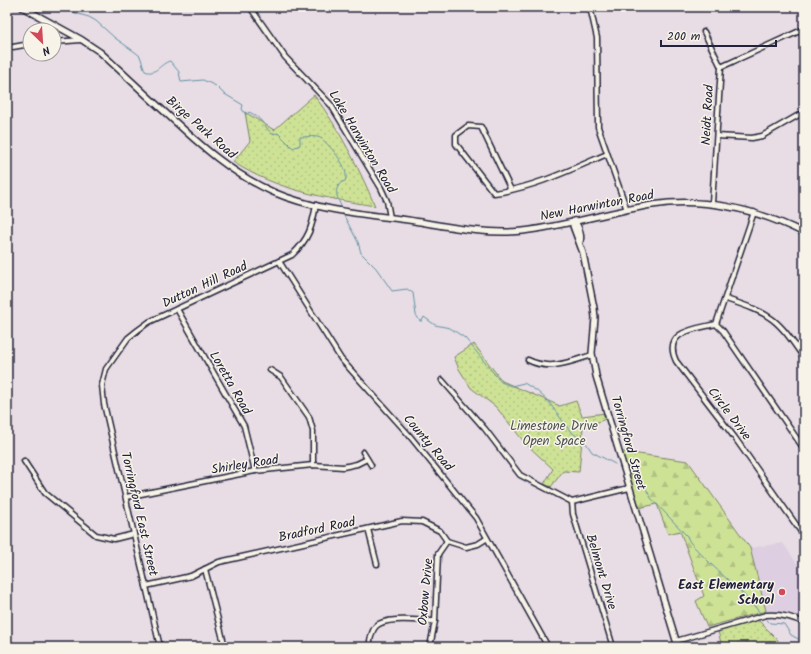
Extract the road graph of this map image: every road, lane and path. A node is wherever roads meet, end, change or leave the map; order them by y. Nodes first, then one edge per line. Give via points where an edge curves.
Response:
1 (22, 7) edge
2 (250, 7) edge
3 (590, 7) edge
4 (804, 29) edge
5 (704, 32) dead end
6 (82, 40) junction
7 (62, 41) edge
8 (22, 45) edge
9 (7, 48) edge
10 (721, 67) junction
11 (804, 112) edge
12 (717, 136) junction
13 (607, 154) junction
14 (511, 190) junction
15 (712, 203) junction
16 (316, 205) junction
17 (627, 210) junction
18 (754, 212) junction
19 (390, 218) junction
20 (574, 221) junction
21 (804, 233) edge
22 (279, 261) junction
23 (726, 299) junction
24 (177, 309) junction
25 (716, 324) junction
26 (592, 355) junction
27 (804, 358) edge
28 (528, 360) dead end
29 (270, 370) dead end
30 (442, 380) dead end
31 (102, 385) joint
32 (804, 449) edge
33 (364, 452) dead end
34 (367, 459) junction
35 (24, 461) dead end
36 (313, 465) junction
37 (371, 465) dead end
38 (255, 471) junction
39 (629, 488) junction
40 (126, 497) junction
41 (572, 502) junction
42 (368, 529) junction
43 (134, 534) junction
44 (804, 536) edge
45 (486, 539) junction
46 (447, 541) junction
47 (377, 564) dead end
48 (205, 569) junction
49 (146, 586) junction
50 (435, 621) junction
51 (804, 623) edge
52 (676, 641) junction
53 (160, 647) edge
54 (225, 647) edge
55 (369, 647) edge
56 (430, 647) edge
57 (548, 647) edge
58 (613, 647) edge
59 (678, 647) edge

1 - 6 main road, Birge Park Road
2 - 19 street, Lake Harwinton Road via 285,57 321,92 333,108 381,188 387,201
3 - 13 street via 597,38 598,127
4 - 10 street
5 - 10 street, Neidt Road
6 - 7 street
6 - 16 main road, Birge Park Road via 100,52 212,155 235,172 273,192
8 - 9 street
10 - 12 street, Neidt Road
11 - 12 street via 762,136
12 - 15 street, Neidt Road
13 - 14 street via 566,172
13 - 17 street
14 - 14 street via 494,193 456,144 456,135 468,126 480,127
15 - 17 main road, New Harwinton Road via 675,203
15 - 18 main road, New Harwinton Road
16 - 19 main road, Birge Park Road
16 - 22 street, Dutton Hill Road via 312,226 304,244 292,255
17 - 20 main road, New Harwinton Road
18 - 21 main road, New Harwinton Road
18 - 23 street
19 - 20 main road, New Harwinton Road via 490,232 522,231
20 - 26 main road, Torringford Street via 573,226 576,238 580,242 594,315
22 - 24 street, Dutton Hill Road
22 - 45 street, County Road via 341,359 414,441 476,518
23 - 25 street
23 - 27 street via 755,309 775,320
24 - 31 street, Dutton Hill Road via 149,322 128,338 106,369
24 - 38 street, Loretta Road via 244,426
25 - 32 street
25 - 44 street, Circle Drive via 683,332 677,337 673,354
26 - 28 street via 562,365
26 - 39 main road, Torringford Street
29 - 36 street via 281,377 309,417 313,431
30 - 41 street via 485,429 520,475
31 - 40 street, Torringford East Street via 104,404
33 - 34 street
34 - 36 street, Shirley Road via 343,467
34 - 37 street
35 - 43 street via 45,493 96,535 114,539
36 - 38 street, Shirley Road
38 - 40 street, Shirley Road
39 - 41 street
39 - 52 main road, Torringford Street
40 - 43 street, Torringford East Street
41 - 58 street, Belmont Drive via 573,514
42 - 46 street, Bradford Road via 402,521 422,522 440,531
42 - 47 street
42 - 48 street, Bradford Road via 219,562
43 - 49 street, Torringford East Street
45 - 46 street, Bradford Road via 466,547
45 - 57 street, County Road
46 - 50 street, Oxbow Drive via 438,554
48 - 49 street, Bradford Road via 191,576
48 - 54 street
49 - 53 street, Torringford East Street
50 - 55 street via 386,620 376,626
50 - 56 street, Oxbow Drive
51 - 52 street via 780,614 758,617
52 - 59 main road, Torringford Street

